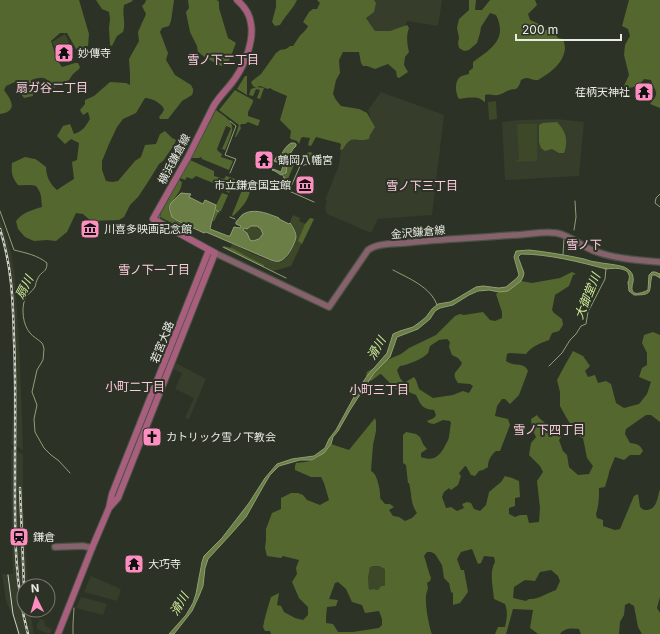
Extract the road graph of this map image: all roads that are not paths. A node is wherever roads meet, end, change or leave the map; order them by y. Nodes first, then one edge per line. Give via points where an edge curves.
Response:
1 (237, 0) edge
2 (209, 250) junction
3 (215, 253) junction
4 (660, 262) edge
5 (114, 498) junction
6 (56, 547) dead end
7 (92, 548) junction
8 (58, 634) edge

1 - 2 main road, 横浜鎌倉線 via 244,7 251,23 249,48 244,62 240,72 213,107 153,219
2 - 3 main road, 横浜鎌倉線
2 - 5 main road, 若宮大路
3 - 4 main road, 金沢鎌倉線 via 329,307 368,250 382,245 556,233 597,252
3 - 5 main road, 若宮大路
5 - 7 main road, 若宮大路
6 - 7 main road
7 - 8 main road, 若宮大路

